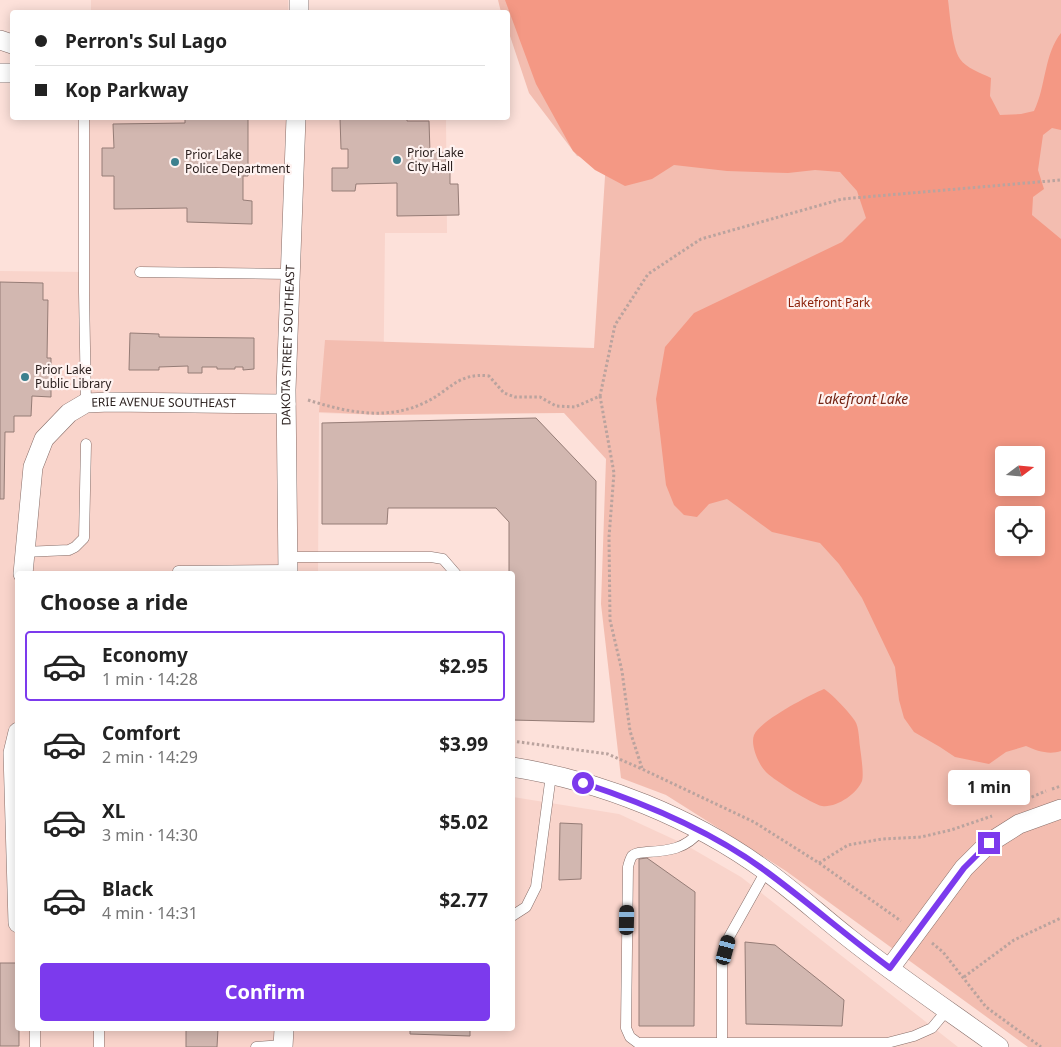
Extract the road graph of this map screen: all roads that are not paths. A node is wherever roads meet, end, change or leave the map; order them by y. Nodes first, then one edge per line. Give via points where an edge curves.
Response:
1 (84, 120) edge
2 (296, 120) edge
3 (140, 272) dead end
4 (290, 274) junction
5 (86, 403) junction
6 (286, 404) junction
7 (86, 444) dead end
8 (24, 552) junction
9 (288, 567) edge
10 (23, 571) edge
11 (178, 571) edge
12 (454, 571) edge
13 (15, 740) edge
14 (10, 753) edge
15 (515, 768) edge
16 (551, 775) junction
17 (1061, 809) edge
18 (700, 831) junction
19 (15, 859) edge
20 (766, 871) junction
21 (515, 914) edge
22 (890, 968) junction
23 (947, 1010) junction
24 (35, 1031) edge
25 (99, 1031) edge
26 (283, 1040) edge
27 (722, 1043) junction
28 (35, 1047) edge
29 (99, 1047) edge
30 (256, 1047) edge
31 (999, 1047) edge

1 - 5 lane
2 - 4 street, DAKOTA STREET SOUTHEAST
3 - 4 lane
4 - 6 street, DAKOTA STREET SOUTHEAST
5 - 6 street, ERIE AVENUE SOUTHEAST
5 - 8 street, ERIE AVENUE SOUTHEAST via 69,414 44,439 33,467
6 - 9 street, DAKOTA STREET SOUTHEAST
7 - 8 lane via 84,538 69,550
8 - 10 street, ERIE AVENUE SOUTHEAST
9 - 11 lane
9 - 12 lane via 431,556 444,559
13 - 14 street
14 - 19 street
15 - 16 street
16 - 18 street via 627,798
16 - 21 lane via 536,887 526,907
17 - 22 street via 1019,824 989,843 964,868
18 - 20 street
18 - 27 lane via 680,847 638,852 630,860 626,1028 630,1038 638,1043
20 - 22 street
20 - 27 lane via 729,937 722,963
22 - 23 street
23 - 27 lane via 932,1028 887,1043
23 - 31 street
24 - 28 lane
25 - 29 lane
26 - 30 lane

